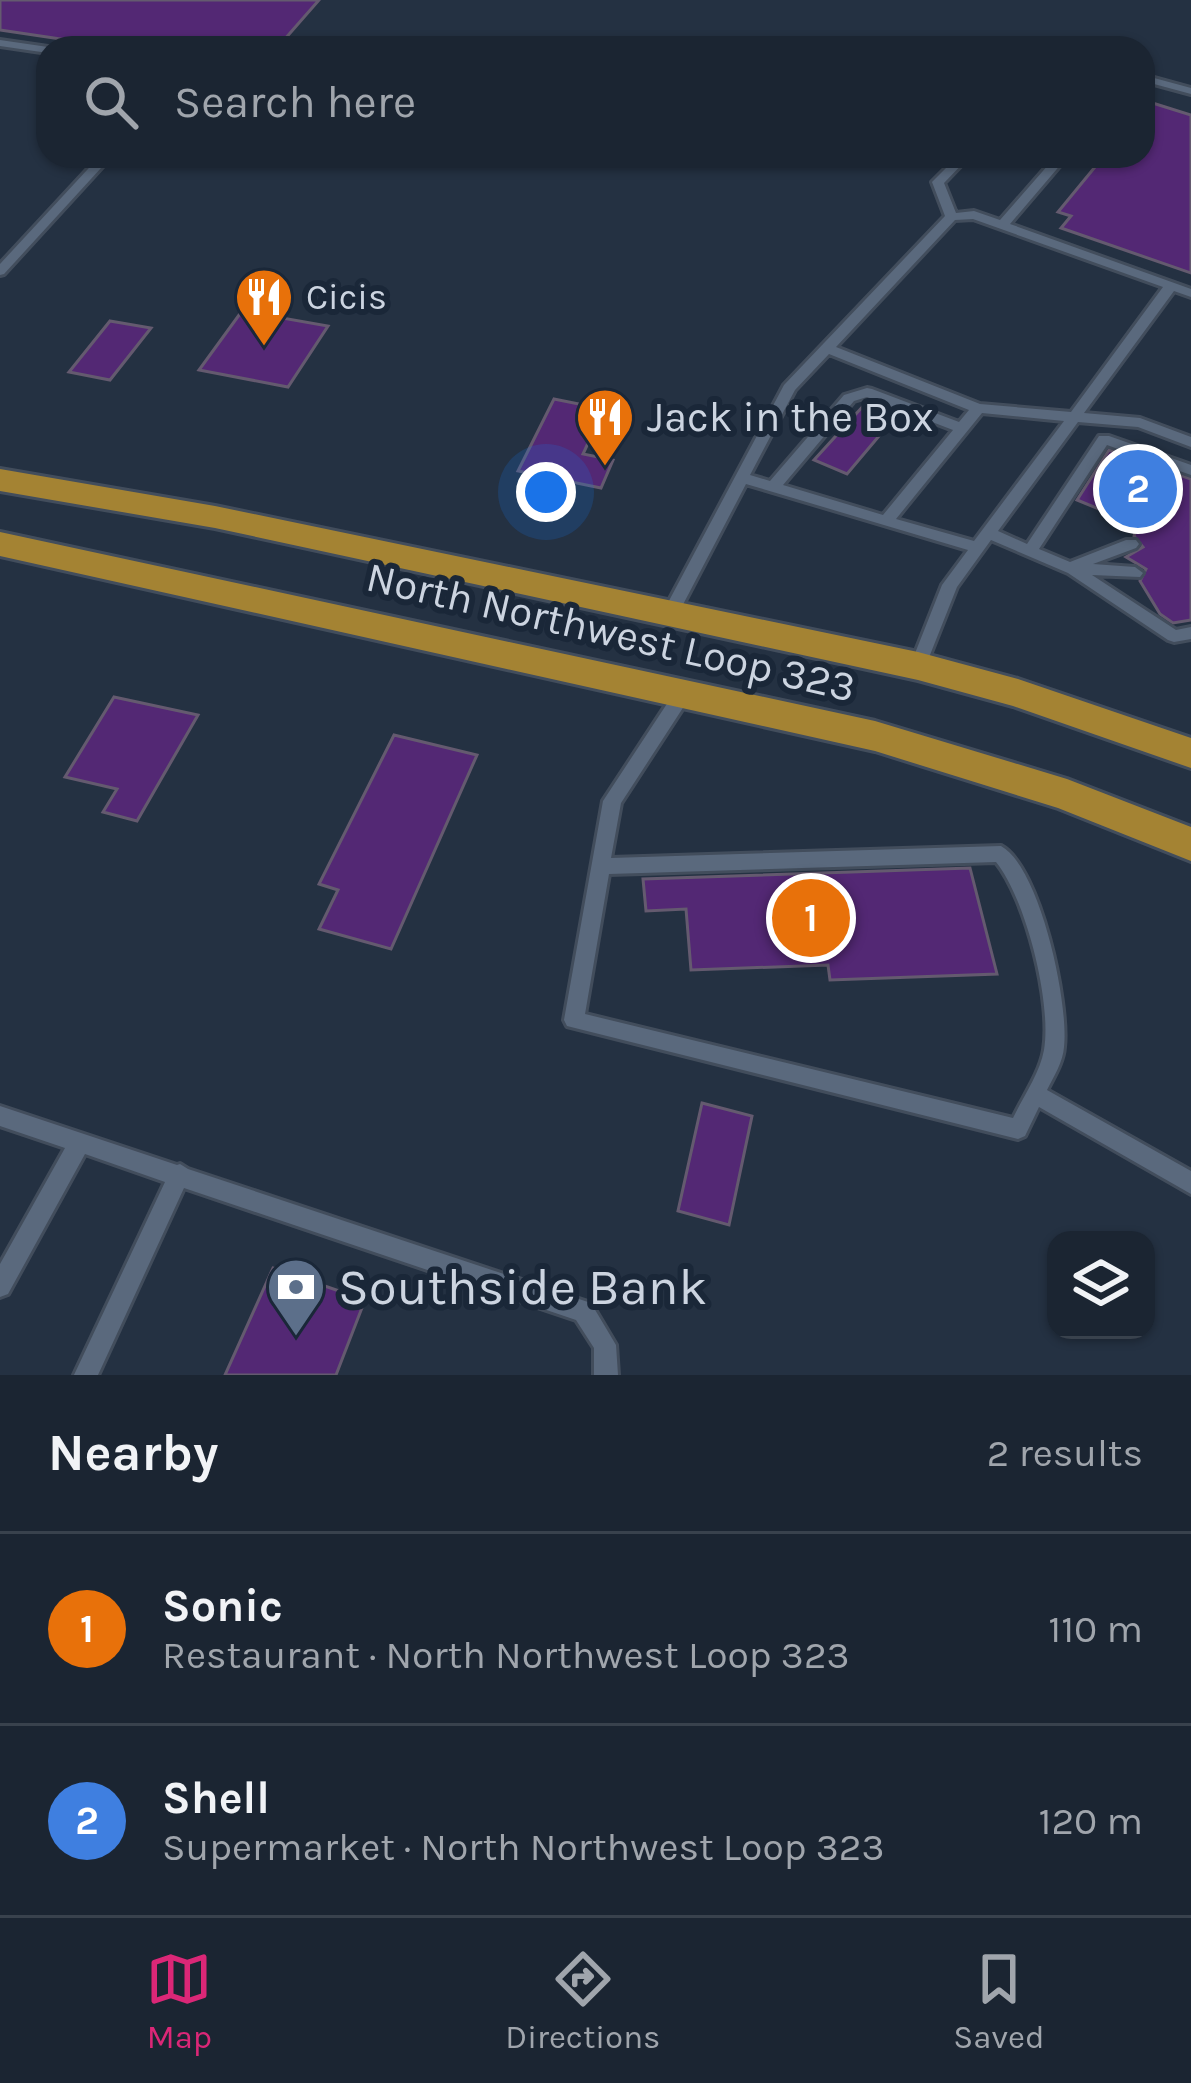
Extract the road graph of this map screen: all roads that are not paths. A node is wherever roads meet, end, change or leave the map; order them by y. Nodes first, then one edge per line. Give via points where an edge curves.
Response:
1 (0, 43) edge
2 (36, 48) edge
3 (1155, 81) edge
4 (1191, 91) edge
5 (95, 168) edge
6 (952, 168) edge
7 (1052, 168) edge
8 (951, 217) junction
9 (1002, 225) junction
10 (0, 271) edge
11 (1171, 286) junction
12 (1191, 293) edge
13 (827, 348) junction
14 (884, 371) junction
15 (872, 394) junction
16 (978, 408) junction
17 (1078, 418) junction
18 (962, 428) junction
19 (1191, 442) edge
20 (1191, 470) edge
21 (742, 478) junction
22 (0, 479) edge
23 (773, 488) junction
24 (886, 521) junction
25 (991, 534) junction
26 (0, 544) edge
27 (1131, 544) dead end
28 (979, 548) junction
29 (1030, 551) junction
30 (1069, 568) junction
31 (1135, 573) dead end
32 (671, 612) junction
33 (1191, 633) edge
34 (919, 666) junction
35 (684, 692) junction
36 (1191, 753) edge
37 (1191, 844) edge
38 (599, 866) junction
39 (1035, 1094) junction
40 (0, 1117) edge
41 (80, 1142) junction
42 (180, 1174) junction
43 (1191, 1184) edge
44 (0, 1286) edge
45 (86, 1375) edge
46 (606, 1375) edge

1 - 2 lane
3 - 4 lane
5 - 10 lane
6 - 8 lane via 938,182
7 - 9 lane
8 - 9 lane
8 - 13 lane
9 - 11 lane
11 - 12 lane
11 - 17 lane
13 - 14 lane
13 - 21 lane via 789,388
14 - 15 lane
14 - 16 lane
15 - 18 lane
15 - 23 lane via 849,398
16 - 17 lane
16 - 18 lane
17 - 19 lane via 1140,422
17 - 25 lane
18 - 24 lane
20 - 29 lane via 1104,440
21 - 23 lane
21 - 32 lane
22 - 32 highway, North Northwest Loop 323
23 - 24 lane
24 - 28 lane
25 - 28 lane
25 - 29 lane
26 - 35 highway, North Northwest Loop 323
27 - 30 lane
28 - 34 lane via 950,585
29 - 30 lane
30 - 31 lane
30 - 33 lane via 1174,636
32 - 34 highway, North Northwest Loop 323
34 - 36 highway, North Northwest Loop 323
35 - 37 highway, North Northwest Loop 323 via 964,762
35 - 38 lane via 613,801
38 - 39 lane via 574,1020 1018,1129
38 - 39 lane via 1001,854 1021,877 1055,1018 1054,1054
39 - 43 lane
40 - 41 lane
41 - 42 lane
41 - 44 lane
42 - 45 lane
42 - 46 lane via 584,1311 605,1345

